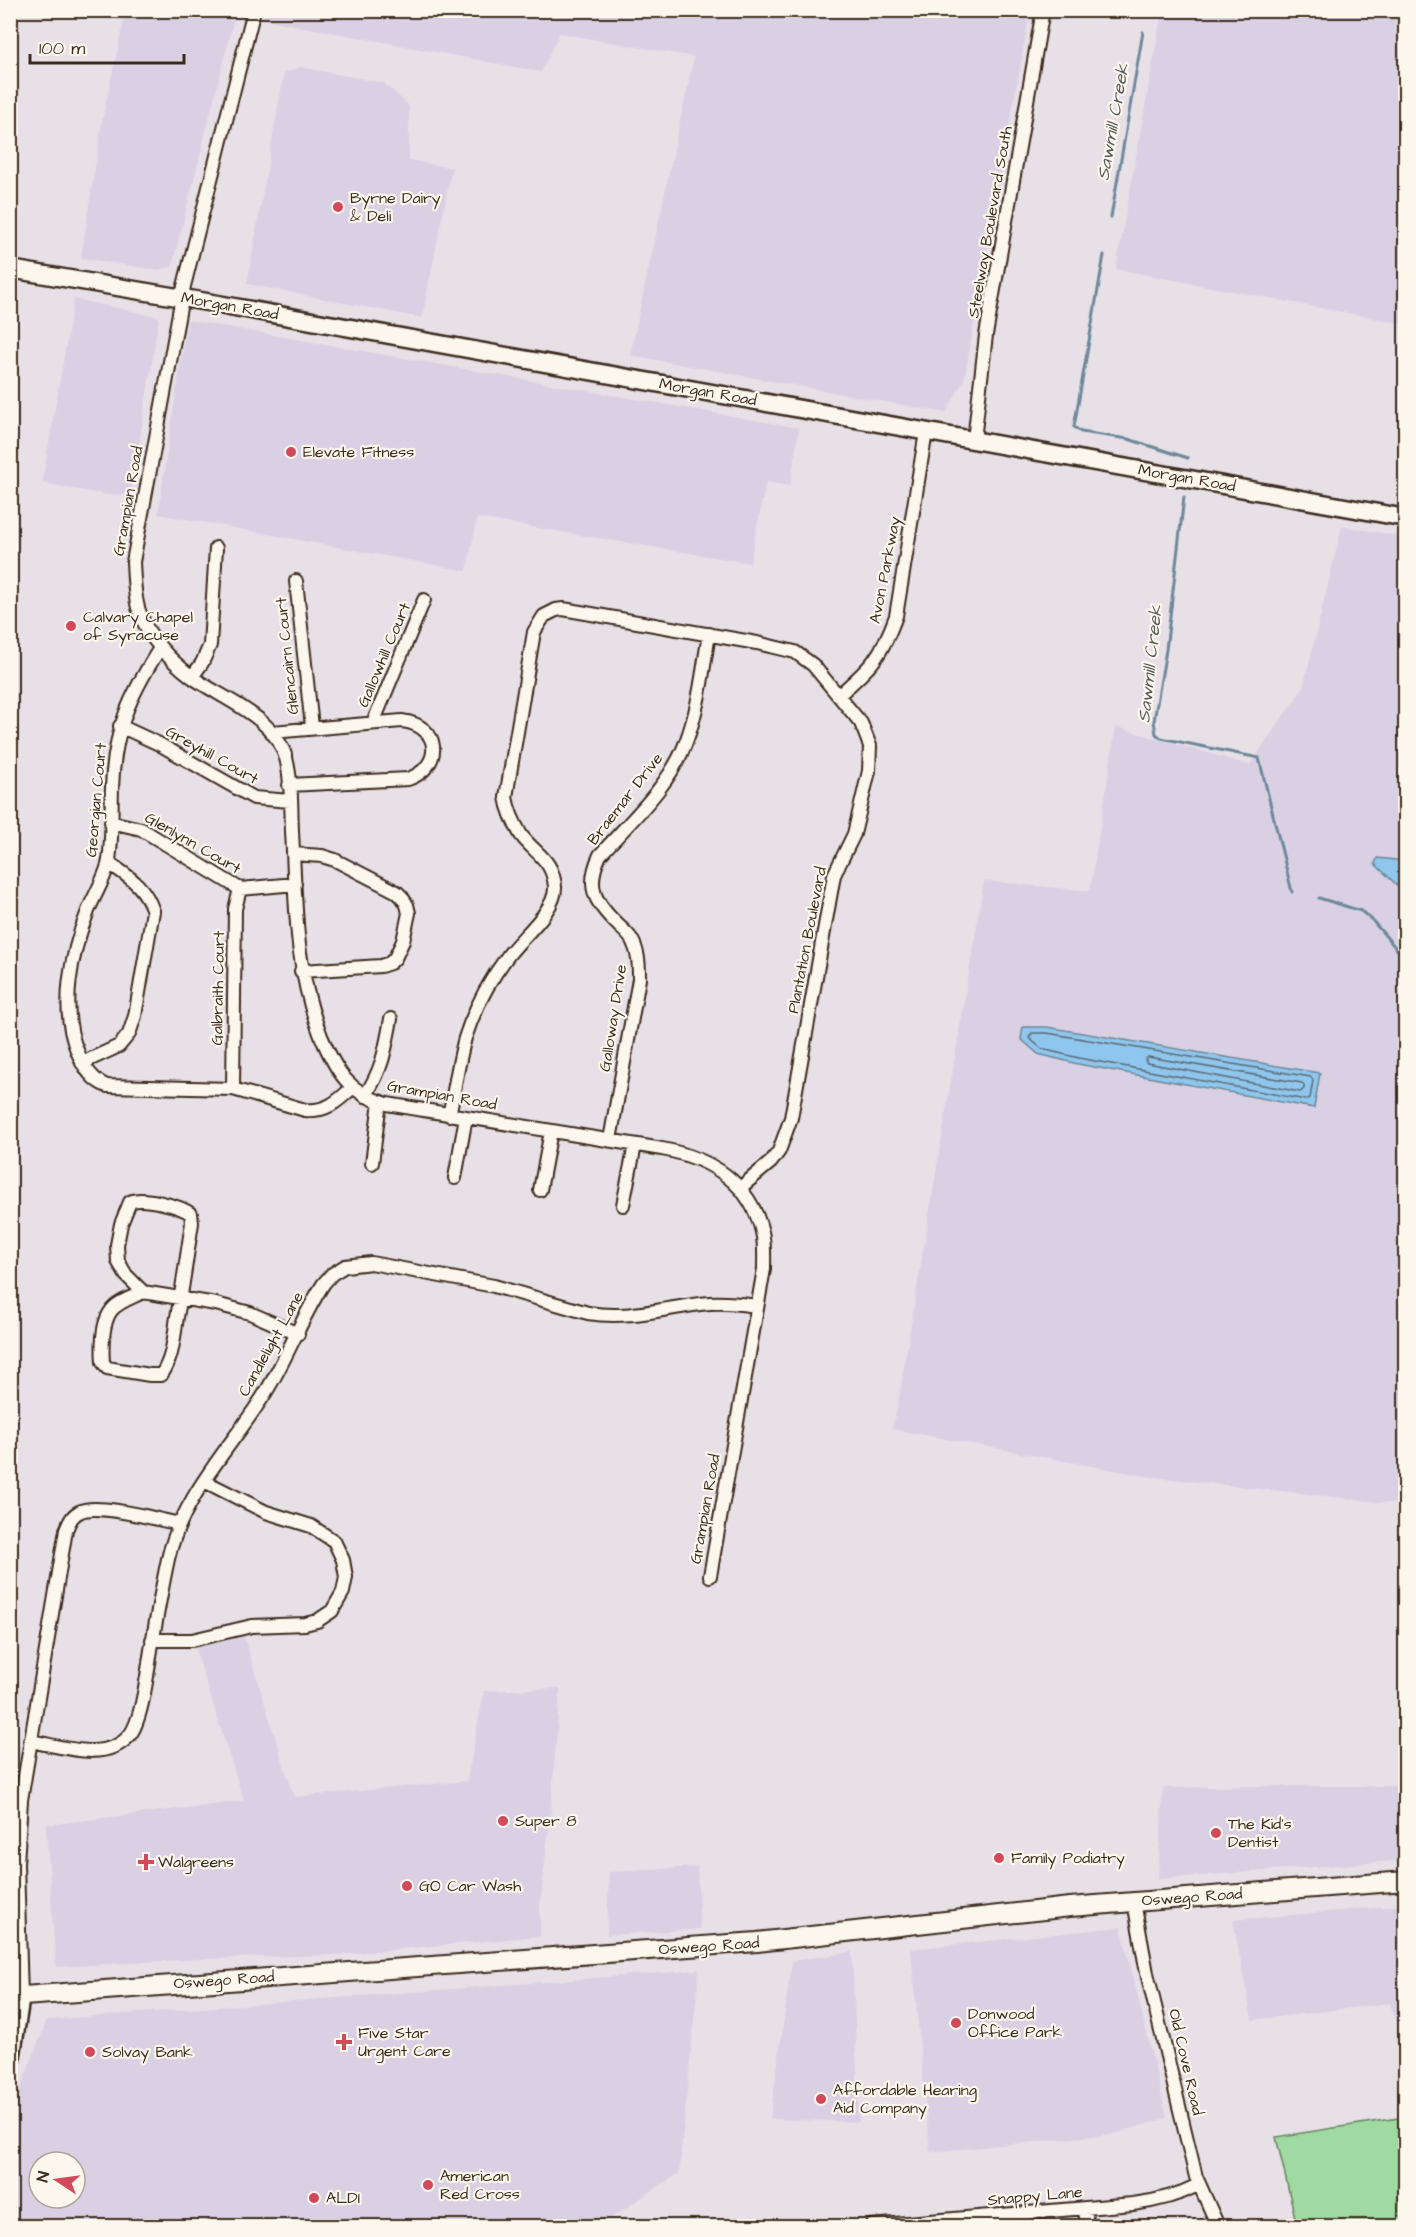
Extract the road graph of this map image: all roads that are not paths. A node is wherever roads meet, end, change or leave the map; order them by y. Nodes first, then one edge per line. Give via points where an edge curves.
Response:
1 (254, 10) edge
2 (1043, 10) edge
3 (10, 269) edge
4 (182, 298) junction
5 (926, 432) junction
6 (974, 440) junction
7 (1406, 518) edge
8 (216, 548) dead end
9 (296, 581) dead end
10 (424, 600) dead end
11 (709, 634) junction
12 (160, 648) junction
13 (192, 677) junction
14 (839, 695) junction
15 (373, 723) junction
16 (120, 726) junction
17 (312, 727) junction
18 (272, 732) junction
19 (289, 785) junction
20 (290, 801) junction
21 (111, 822) junction
22 (293, 855) junction
23 (109, 863) junction
24 (593, 880) joint
25 (295, 884) junction
26 (240, 889) junction
27 (301, 971) junction
28 (390, 1019) dead end
29 (82, 1062) junction
30 (352, 1088) junction
31 (233, 1089) junction
32 (365, 1096) junction
33 (380, 1102) junction
34 (449, 1115) junction
35 (466, 1117) junction
36 (551, 1131) junction
37 (610, 1140) junction
38 (634, 1144) junction
39 (372, 1164) dead end
40 (455, 1178) dead end
41 (740, 1188) junction
42 (540, 1190) dead end
43 (623, 1205) dead end
44 (143, 1292) junction
45 (180, 1299) junction
46 (757, 1306) junction
47 (298, 1334) junction
48 (204, 1481) junction
49 (180, 1524) junction
50 (710, 1576) dead end
51 (152, 1640) junction
52 (30, 1741) junction
53 (1406, 1881) edge
54 (1134, 1902) junction
55 (16, 1996) edge
56 (10, 2066) edge
57 (1198, 2185) junction
58 (1085, 2209) junction
59 (948, 2223) edge
60 (871, 2226) edge
61 (1087, 2226) edge
62 (1218, 2226) edge

1 - 4 street, Grampian Road
2 - 6 street, Steelway Boulevard South via 986,335
3 - 4 street, Morgan Road
4 - 5 street, Morgan Road
4 - 12 street, Grampian Road via 133,562 139,611
5 - 6 street, Morgan Road
5 - 14 street, Avon Parkway via 896,616 880,655
6 - 7 street, Morgan Road
8 - 13 street via 210,645
9 - 17 street, Glencairn Court
10 - 15 street, Gallowhill Court
11 - 14 street, Plantation Boulevard via 795,652 813,665
11 - 24 street, Braemar Drive via 686,743 667,777 600,855
11 - 34 street, Plantation Boulevard via 586,612 555,610 541,620 534,633 507,796 512,818 522,836 545,858 555,885 554,898 507,957 481,1000 465,1040
12 - 13 street, Grampian Road
12 - 16 street, Georgian Court via 141,677
13 - 18 street, Grampian Road
14 - 41 street, Plantation Boulevard via 867,735 869,771 854,834 834,875 791,1118 771,1162
15 - 17 street
15 - 19 street via 402,721 422,726 433,741 428,764 408,778
16 - 20 street, Greyhill Court via 254,798
16 - 21 street, Georgian Court
17 - 18 street
18 - 19 street, Grampian Road via 286,759
19 - 20 street, Grampian Road
20 - 22 street, Grampian Road
21 - 23 street, Georgian Court
21 - 26 street, Glenlynn Court via 141,829
22 - 25 street, Grampian Road
22 - 27 street via 328,858 397,892 409,913 403,941 390,963
23 - 29 street, Georgian Court via 80,933 72,964 69,1017 72,1040
23 - 29 street via 138,884 153,911 129,1034 118,1046
24 - 37 street, Galloway Drive via 599,906 634,942 639,962
25 - 26 street, Glenlynn Court
25 - 27 street, Grampian Road
26 - 31 street, Galbraith Court via 235,909
27 - 30 street, Grampian Road via 327,1049
28 - 32 street via 379,1074
29 - 31 street via 98,1083 107,1086
30 - 31 street via 335,1103 315,1111
30 - 32 street, Grampian Road
32 - 33 street, Grampian Road
33 - 34 street, Grampian Road
33 - 39 street
34 - 35 street, Grampian Road
35 - 36 street, Grampian Road
35 - 40 street
36 - 37 street, Grampian Road
36 - 42 street
37 - 38 street, Grampian Road
38 - 41 street, Grampian Road via 698,1158
38 - 43 street
41 - 46 street, Grampian Road via 756,1212 763,1234 764,1269
44 - 45 street
44 - 45 street via 110,1312 102,1341 107,1368 161,1375 171,1353
44 - 45 street via 122,1269 117,1245 130,1202 141,1199 185,1209 191,1214
45 - 47 street via 250,1313
46 - 47 street, Candlelight Lane via 711,1303 631,1316 604,1315 440,1274 351,1263 324,1282
46 - 50 street, Grampian Road
47 - 48 street, Candlelight Lane via 265,1395
48 - 49 street, Candlelight Lane
48 - 51 street via 266,1512 311,1526 334,1541 346,1577 343,1592 332,1611 317,1621 252,1626 192,1640
49 - 51 street, Candlelight Lane via 168,1556
49 - 52 street via 96,1509 80,1510 72,1516 66,1530
51 - 52 street, Candlelight Lane via 136,1725 130,1735 119,1744 93,1752
52 - 55 street via 16,1864
53 - 54 main road, Oswego Road
54 - 55 main road, Oswego Road via 757,1942
54 - 57 street, Old Cove Road
55 - 56 street
57 - 58 street, Snappy Lane via 1160,2200
57 - 62 street, Old Cove Road
58 - 59 street, Snappy Lane
58 - 61 street
59 - 60 street, Snappy Lane

